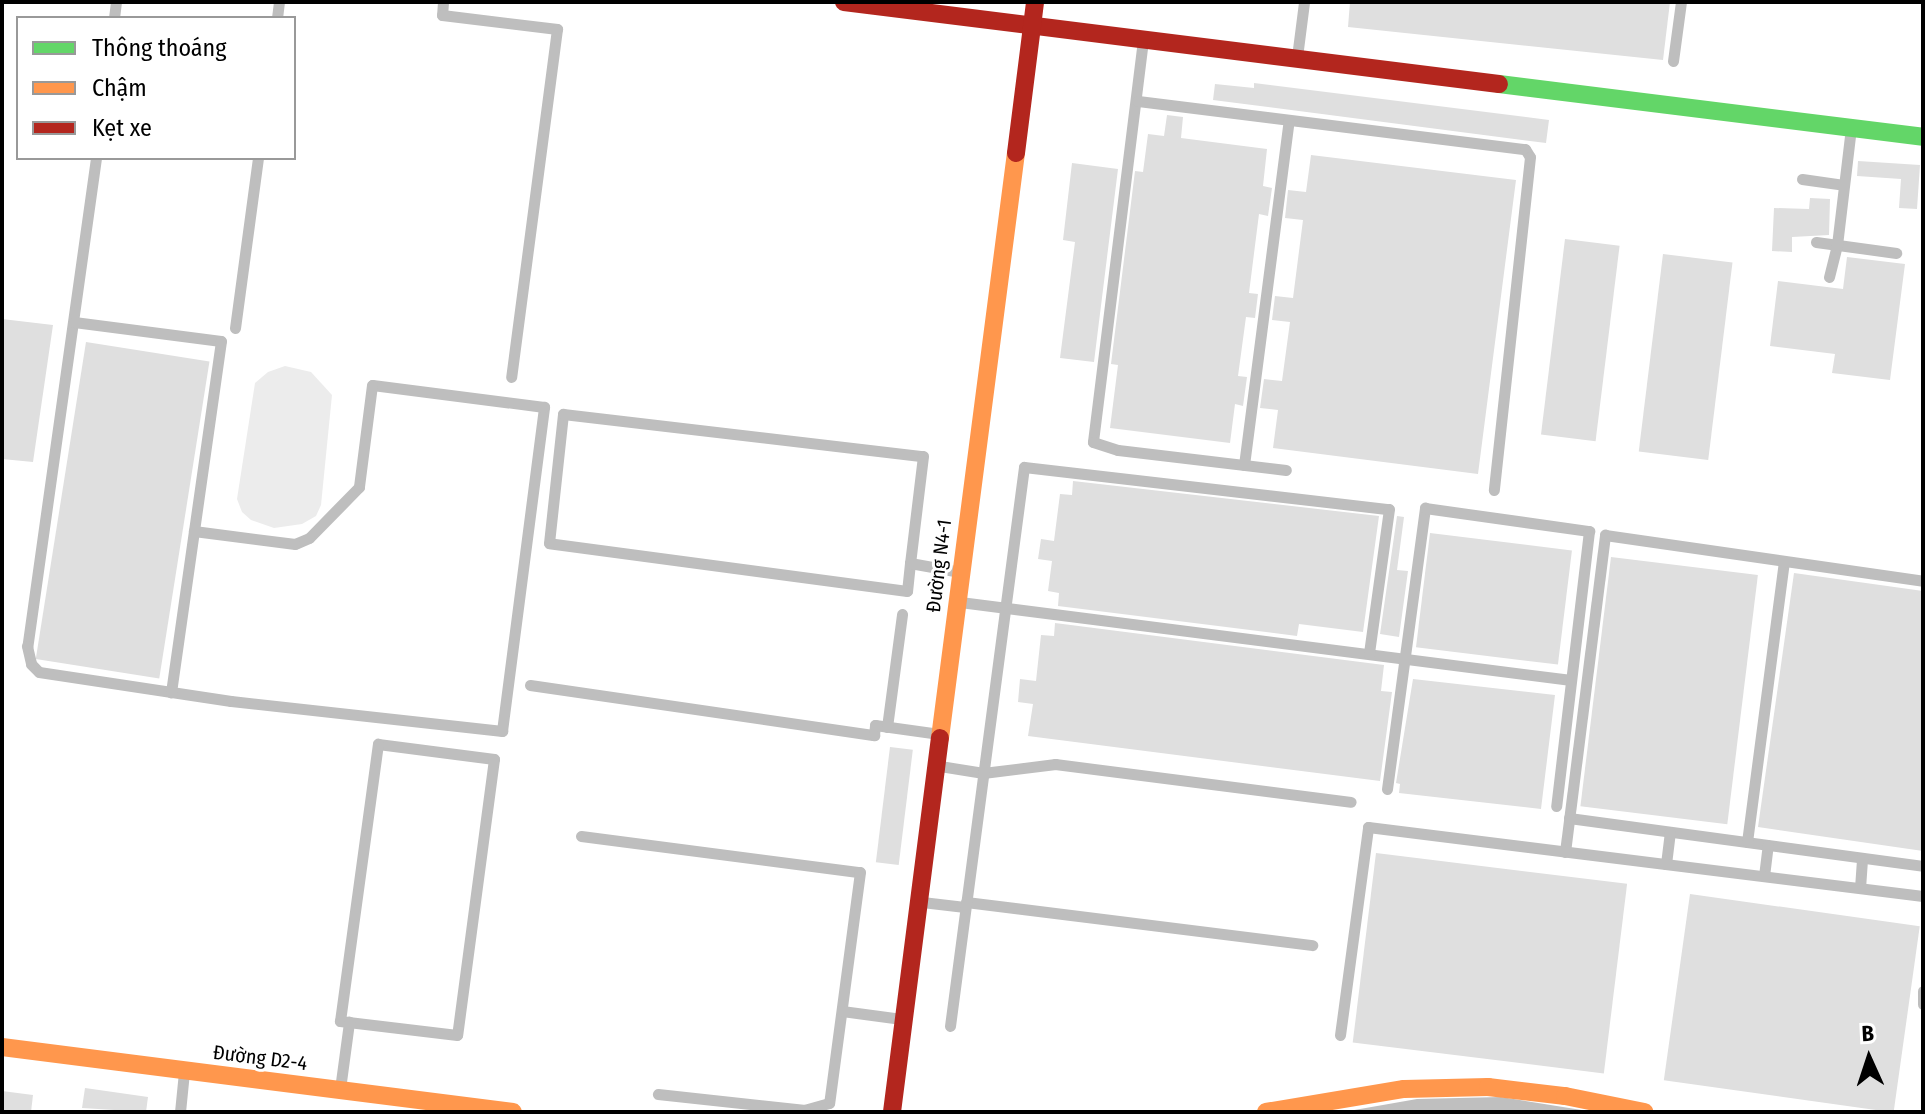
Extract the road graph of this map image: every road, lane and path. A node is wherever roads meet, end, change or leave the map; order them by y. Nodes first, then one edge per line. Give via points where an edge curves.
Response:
1 (443, 2) edge
2 (844, 2) edge
3 (1035, 2) edge
4 (1304, 2) edge
5 (1681, 2) edge
6 (1032, 25) junction
7 (1144, 40) junction
8 (1296, 60) junction
9 (1673, 61) dead end
10 (1138, 101) junction
11 (1289, 120) junction
12 (1851, 128) junction
13 (1923, 137) edge
14 (96, 160) edge
15 (258, 160) edge
16 (1802, 179) dead end
17 (1844, 185) junction
18 (1816, 242) dead end
19 (1837, 245) junction
20 (1896, 253) dead end
21 (1829, 277) dead end
22 (74, 322) junction
23 (235, 328) dead end
24 (511, 377) dead end
25 (1244, 465) junction
26 (1286, 470) dead end
27 (1494, 490) dead end
28 (194, 531) junction
29 (1784, 561) junction
30 (910, 563) junction
31 (961, 572) junction
32 (1923, 581) edge
33 (957, 602) junction
34 (1005, 608) junction
35 (902, 614) dead end
36 (1369, 654) junction
37 (1404, 659) junction
38 (1571, 680) junction
39 (530, 685) dead end
40 (171, 692) junction
41 (887, 727) junction
42 (939, 734) junction
43 (935, 765) junction
44 (983, 773) junction
45 (1387, 789) dead end
46 (1351, 802) dead end
47 (1556, 806) dead end
48 (1569, 818) junction
49 (1670, 832) junction
50 (581, 836) dead end
51 (1747, 842) junction
52 (1768, 845) junction
53 (1565, 852) junction
54 (1862, 858) junction
55 (1666, 864) junction
56 (1923, 866) edge
57 (1764, 876) junction
58 (1860, 888) junction
59 (1923, 896) edge
60 (917, 902) junction
61 (966, 904) junction
62 (1312, 945) dead end
63 (1923, 991) edge
64 (1923, 1004) edge
65 (842, 1011) junction
66 (902, 1019) junction
67 (349, 1022) junction
68 (950, 1026) dead end
69 (1340, 1035) dead end
70 (2, 1047) edge
71 (184, 1071) junction
72 (339, 1090) junction
73 (658, 1094) dead end
74 (467, 1109) edge
75 (180, 1112) edge
76 (513, 1112) edge
77 (892, 1112) edge
78 (1266, 1112) edge
79 (1644, 1112) edge

1 - 24 lane via 442,15 557,29
2 - 6 main road
3 - 6 main road, Đường N4-1
4 - 8 lane
5 - 9 lane
6 - 7 main road
6 - 31 main road, Đường N4-1
7 - 8 main road
7 - 10 lane
8 - 12 main road
10 - 11 lane
10 - 25 lane via 1093,442 1118,450
11 - 25 lane
11 - 27 lane via 1525,149 1530,157
12 - 13 main road
12 - 17 lane
14 - 22 lane
15 - 23 lane
16 - 17 lane
17 - 19 lane
18 - 19 lane
19 - 20 lane
19 - 21 lane
22 - 28 lane via 221,341
22 - 40 lane via 27,655 39,672
25 - 26 lane
28 - 40 lane
28 - 40 lane via 295,544 309,538 359,487 372,385 544,407 502,731
29 - 32 lane
29 - 48 lane via 1605,535
29 - 51 lane
30 - 30 lane via 923,456 563,414 549,543 907,591
30 - 31 lane
31 - 33 main road, Đường N4-1
33 - 34 lane
33 - 42 main road, Đường N4-1
34 - 36 lane
34 - 36 lane via 1024,467 1389,509
34 - 44 lane
35 - 41 lane
36 - 37 lane
37 - 38 lane
37 - 38 lane via 1425,508 1589,531
37 - 45 lane
38 - 47 lane
39 - 41 lane via 874,735 875,725
41 - 42 lane
42 - 43 main road, Đường N4-1
43 - 44 lane
43 - 60 main road, Đường N4-1
44 - 46 lane via 1055,764
44 - 61 lane
48 - 49 lane
48 - 53 lane
49 - 51 lane
49 - 55 lane
50 - 65 lane via 860,872
51 - 52 lane
52 - 54 lane
52 - 57 lane
53 - 55 lane
53 - 69 lane via 1368,827
54 - 56 lane
54 - 58 lane
55 - 57 lane
57 - 58 lane
58 - 59 lane
60 - 61 lane
60 - 66 main road, Đường N4-1
61 - 62 lane
61 - 68 lane
63 - 64 lane
65 - 66 lane
65 - 73 lane via 831,1099 822,1107 805,1110
66 - 77 main road, Đường N4-1
67 - 67 lane via 340,1021 378,744 494,759 457,1035
67 - 72 lane
70 - 71 main road, Đường D2-4
71 - 72 main road, Đường D2-4
71 - 75 lane
72 - 74 main road, Đường D2-4
74 - 76 main road, Đường D2-4
78 - 79 main road via 1404,1089 1488,1087

